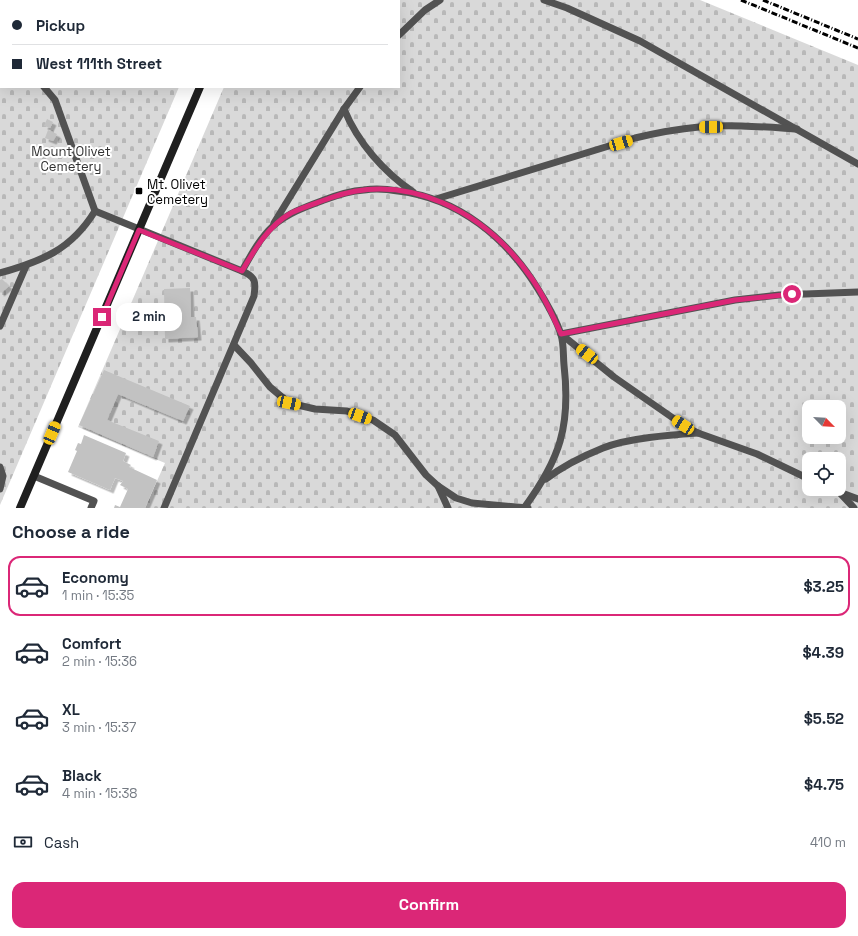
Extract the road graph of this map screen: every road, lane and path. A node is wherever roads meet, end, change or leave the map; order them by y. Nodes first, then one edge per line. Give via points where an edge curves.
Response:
1 (440, 0) edge
2 (544, 0) edge
3 (400, 34) edge
4 (45, 88) edge
5 (52, 88) edge
6 (200, 88) edge
7 (359, 88) edge
8 (55, 100) junction
9 (344, 109) junction
10 (797, 130) junction
11 (858, 164) edge
12 (415, 193) junction
13 (436, 199) junction
14 (95, 211) junction
15 (272, 227) junction
16 (139, 230) junction
17 (26, 266) junction
18 (242, 271) junction
19 (0, 273) edge
20 (858, 292) edge
21 (0, 326) edge
22 (561, 334) junction
23 (234, 345) junction
24 (698, 433) junction
25 (0, 467) edge
26 (34, 476) junction
27 (802, 476) edge
28 (542, 482) junction
29 (438, 486) junction
30 (0, 489) edge
31 (846, 495) edge
32 (843, 496) edge
33 (858, 499) edge
34 (20, 508) edge
35 (91, 508) edge
36 (164, 508) edge
37 (448, 508) edge
38 (524, 508) edge
39 (528, 508) edge
40 (854, 508) edge

1 - 3 lane via 425,10
2 - 10 lane via 640,41
4 - 8 lane
5 - 8 lane
6 - 16 main road
7 - 9 lane
8 - 14 lane
9 - 12 lane via 349,122 385,170
9 - 15 lane
10 - 11 lane
10 - 13 lane via 700,127 667,131 635,138
12 - 13 lane
12 - 15 lane via 366,189 340,194 290,214
13 - 22 lane via 469,216 500,240 530,276
14 - 16 lane
14 - 17 lane via 86,226 68,243
15 - 18 lane via 258,243
16 - 18 lane
16 - 26 main road
17 - 19 lane
17 - 21 lane
18 - 23 lane via 252,277 255,283 254,296
20 - 22 lane via 779,295 735,300
22 - 24 lane via 614,377
22 - 28 lane via 566,377 565,423 552,466
23 - 29 lane via 270,387 289,403 347,411 373,420 395,435 426,475
23 - 36 lane
24 - 27 lane via 757,454
24 - 28 lane via 603,447 560,468
25 - 30 lane via 3,476
26 - 34 main road
26 - 35 lane via 94,501
28 - 38 lane
29 - 37 lane
29 - 38 lane via 456,498 472,503
31 - 33 lane
32 - 40 lane
38 - 39 lane

